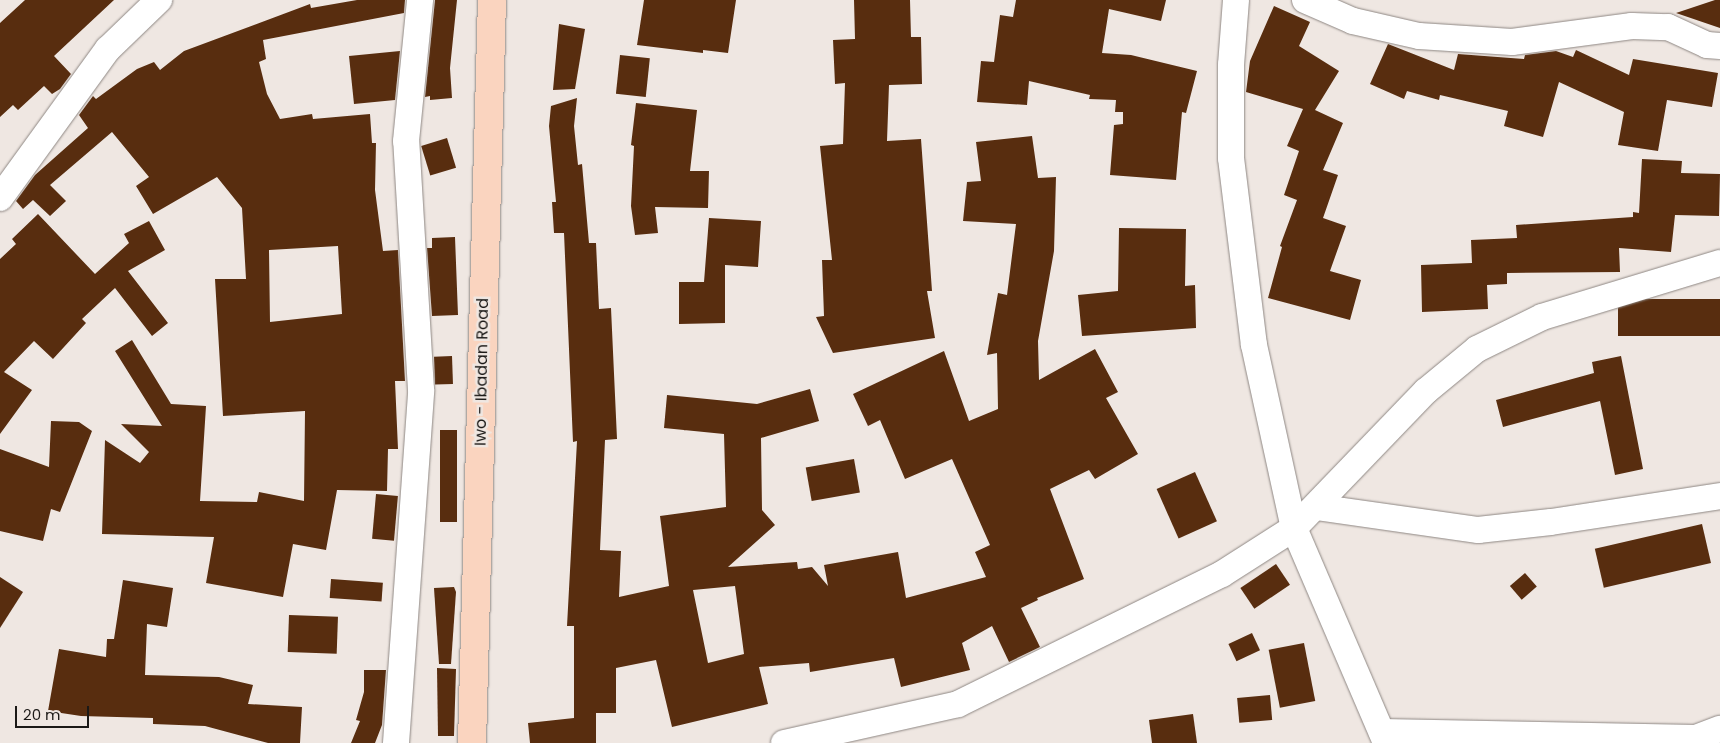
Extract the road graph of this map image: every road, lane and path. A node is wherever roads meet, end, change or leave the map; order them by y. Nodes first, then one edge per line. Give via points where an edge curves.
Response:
1 (160, 0) edge
2 (420, 0) edge
3 (492, 0) edge
4 (1236, 0) edge
5 (1305, 0) edge
6 (1720, 46) edge
7 (0, 198) edge
8 (1720, 263) edge
9 (1720, 496) edge
10 (1316, 507) junction
11 (1294, 528) junction
12 (1720, 729) edge
13 (1384, 738) edge
14 (396, 743) edge
15 (472, 743) edge
16 (784, 743) edge

1 - 7 street via 108,49
2 - 14 street via 406,141 421,390
3 - 15 main road, Iwo - Ibadan Road
4 - 11 street via 1231,65 1231,158 1254,345
5 - 6 street via 1353,21 1419,36 1512,42 1632,26 1668,27 1707,45
8 - 10 street via 1542,316 1477,349 1426,391
9 - 10 street via 1478,530
10 - 11 street
11 - 13 street
11 - 16 street via 1222,574 958,704
12 - 13 street via 1696,738

